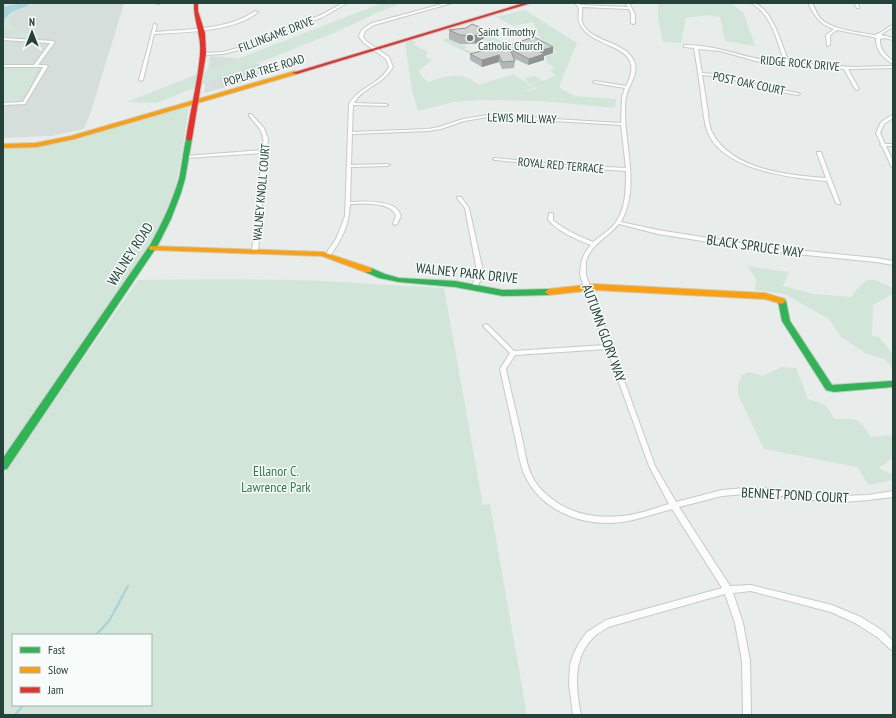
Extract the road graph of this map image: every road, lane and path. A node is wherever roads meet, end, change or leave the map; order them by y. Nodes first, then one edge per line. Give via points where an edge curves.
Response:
1 (196, 3) edge
2 (345, 3) edge
3 (450, 3) edge
4 (529, 3) edge
5 (628, 3) edge
6 (753, 3) edge
7 (810, 3) edge
8 (579, 5) edge
9 (629, 8) junction
10 (256, 12) dead end
11 (633, 23) dead end
12 (155, 25) dead end
13 (893, 26) edge
14 (837, 28) junction
15 (202, 29) junction
16 (153, 33) junction
17 (877, 36) junction
18 (3, 39) edge
19 (893, 39) edge
20 (828, 45) dead end
21 (685, 46) dead end
22 (696, 47) junction
23 (375, 49) junction
24 (203, 54) junction
25 (893, 63) edge
26 (787, 64) junction
27 (3, 66) edge
28 (35, 66) junction
29 (845, 68) junction
30 (893, 68) edge
31 (700, 74) junction
32 (141, 80) dead end
33 (595, 82) dead end
34 (627, 87) junction
35 (856, 89) dead end
36 (798, 94) dead end
37 (195, 103) junction
38 (3, 104) edge
39 (351, 104) junction
40 (386, 105) dead end
41 (250, 115) dead end
42 (893, 116) edge
43 (623, 124) junction
44 (350, 133) junction
45 (882, 145) junction
46 (893, 145) edge
47 (3, 146) edge
48 (265, 151) junction
49 (819, 153) dead end
50 (186, 157) junction
51 (495, 159) dead end
52 (388, 165) dead end
53 (349, 166) junction
54 (893, 166) edge
55 (628, 170) junction
56 (829, 180) junction
57 (459, 198) dead end
58 (349, 203) junction
59 (838, 203) dead end
60 (551, 214) dead end
61 (619, 223) junction
62 (395, 224) dead end
63 (593, 244) junction
64 (153, 248) junction
65 (255, 251) junction
66 (328, 255) junction
67 (893, 263) edge
68 (474, 287) junction
69 (586, 288) junction
70 (486, 326) dead end
71 (609, 347) junction
72 (513, 353) junction
73 (891, 384) dead end
74 (3, 466) edge
75 (893, 494) edge
76 (674, 506) junction
77 (728, 590) junction
78 (893, 646) edge
79 (576, 715) edge
80 (747, 715) edge

1 - 15 main road, WALNEY ROAD
2 - 24 street, FILLINGAME DRIVE via 322,16 242,48
3 - 23 street via 367,27 361,37
4 - 23 main road, POPLAR TREE ROAD
5 - 9 street
6 - 26 street via 762,8 767,15
7 - 14 street via 819,19
8 - 9 street
8 - 34 street via 580,21 587,32 624,51 633,61 634,70
9 - 11 street via 633,14
10 - 15 street via 235,22
12 - 16 street
13 - 17 street
14 - 17 street
14 - 20 street via 828,36
15 - 16 street
15 - 24 main road, WALNEY ROAD
16 - 32 street
17 - 19 street
17 - 25 street via 880,49
18 - 28 street via 53,42
21 - 22 street, RIDGE ROCK DRIVE
22 - 26 street, RIDGE ROCK DRIVE
22 - 31 street
23 - 37 main road, POPLAR TREE ROAD
23 - 39 street via 388,58 391,63 390,69 385,76 358,94
24 - 37 main road, WALNEY ROAD
26 - 29 street, RIDGE ROCK DRIVE
27 - 28 street
28 - 38 street via 46,66 24,103
29 - 30 street, RIDGE ROCK DRIVE
29 - 35 street
31 - 36 street, POST OAK COURT via 726,76 758,87
31 - 56 street via 708,128 712,138 722,148 741,161 767,170
33 - 34 street
34 - 43 street via 624,96
37 - 47 main road, POPLAR TREE ROAD via 61,141
37 - 50 main road, WALNEY ROAD
39 - 40 street
39 - 44 street
41 - 48 street, WALNEY KNOLL COURT via 264,132
42 - 45 street via 884,120 878,129
43 - 44 street, LEWIS MILL WAY via 488,116 428,130
43 - 55 street
44 - 53 street
45 - 46 street
45 - 54 street
48 - 50 street
48 - 65 street, WALNEY KNOLL COURT
49 - 56 street
50 - 64 main road, WALNEY ROAD via 172,206
51 - 55 street, ROYAL RED TERRACE
52 - 53 street
53 - 58 street
55 - 61 street via 629,185
56 - 59 street
57 - 68 street via 467,208 480,271
58 - 62 street via 388,206 399,215
58 - 66 street via 344,229
60 - 63 street via 550,220 555,225
61 - 63 street, AUTUMN GLORY WAY
61 - 67 street, BLACK SPRUCE WAY via 658,232 766,249
63 - 69 street, AUTUMN GLORY WAY via 583,260 582,275
64 - 65 main road, WALNEY PARK DRIVE
64 - 74 main road, WALNEY ROAD
65 - 66 main road, WALNEY PARK DRIVE
66 - 68 main road, WALNEY PARK DRIVE via 399,280
68 - 69 main road, WALNEY PARK DRIVE via 503,293
69 - 71 street, AUTUMN GLORY WAY
69 - 73 main road, WALNEY PARK DRIVE via 765,296 782,302 786,321 829,388
70 - 72 street
71 - 72 street
71 - 76 street, AUTUMN GLORY WAY via 652,466
72 - 76 street, BENNET POND COURT via 503,369 523,461 530,480 542,495 566,512 593,520 624,519
75 - 76 street, BENNET POND COURT via 838,499 769,491 738,491
76 - 77 street, AUTUMN GLORY WAY
77 - 78 street via 751,588 832,609 858,620
77 - 79 street via 606,624 589,636 578,654 573,671 572,692
77 - 80 street, AUTUMN GLORY WAY via 746,661

